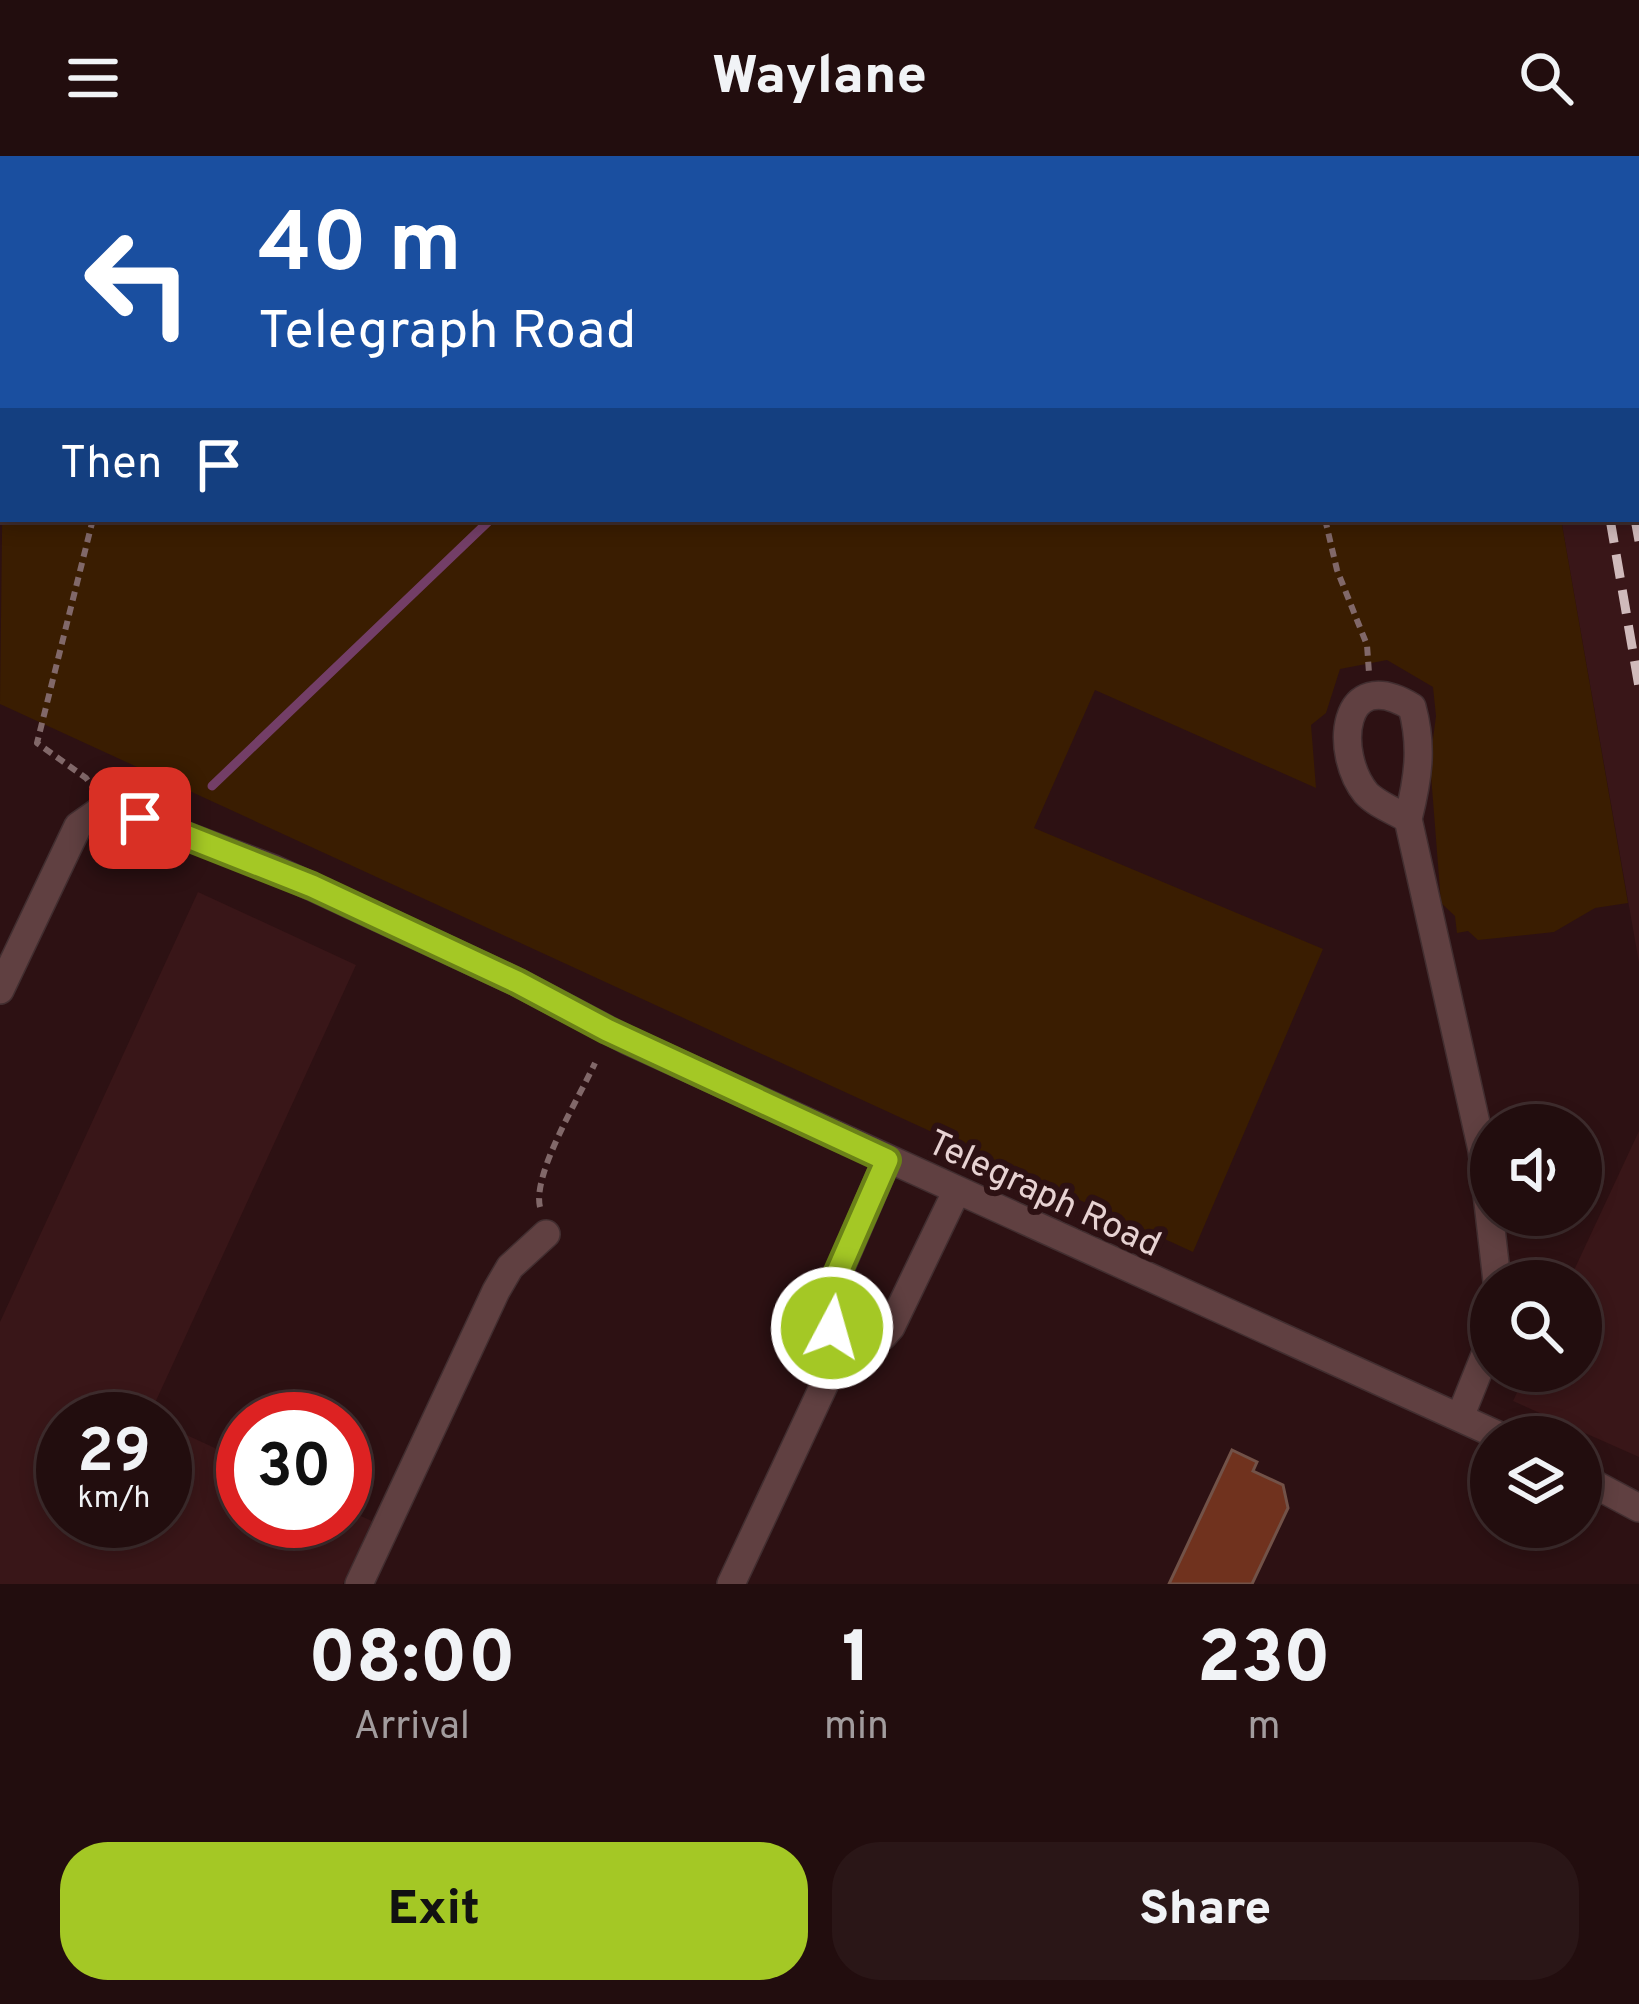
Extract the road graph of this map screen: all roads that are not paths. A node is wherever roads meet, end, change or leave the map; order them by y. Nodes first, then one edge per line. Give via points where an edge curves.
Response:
1 (1408, 819) junction
2 (0, 990) edge
3 (887, 1160) junction
4 (957, 1190) junction
5 (546, 1234) road end
6 (1495, 1260) edge
7 (841, 1349) junction
8 (1470, 1392) edge
9 (1460, 1417) junction
10 (1470, 1422) edge
11 (1602, 1489) edge
12 (1639, 1508) edge
13 (359, 1584) edge
14 (731, 1584) edge

1 - 1 street via 1367,794 1347,757 1351,718 1371,694 1389,693 1412,707 1421,740
1 - 6 street via 1482,1150
2 - 3 street, Telegraph Road via 72,834 104,812 274,869
3 - 4 street, Telegraph Road
3 - 7 street via 830,1290 828,1315
4 - 7 street via 891,1327
4 - 9 street, Telegraph Road
5 - 13 street via 496,1291
7 - 14 street
8 - 9 street
9 - 10 street, Telegraph Road
11 - 12 street

